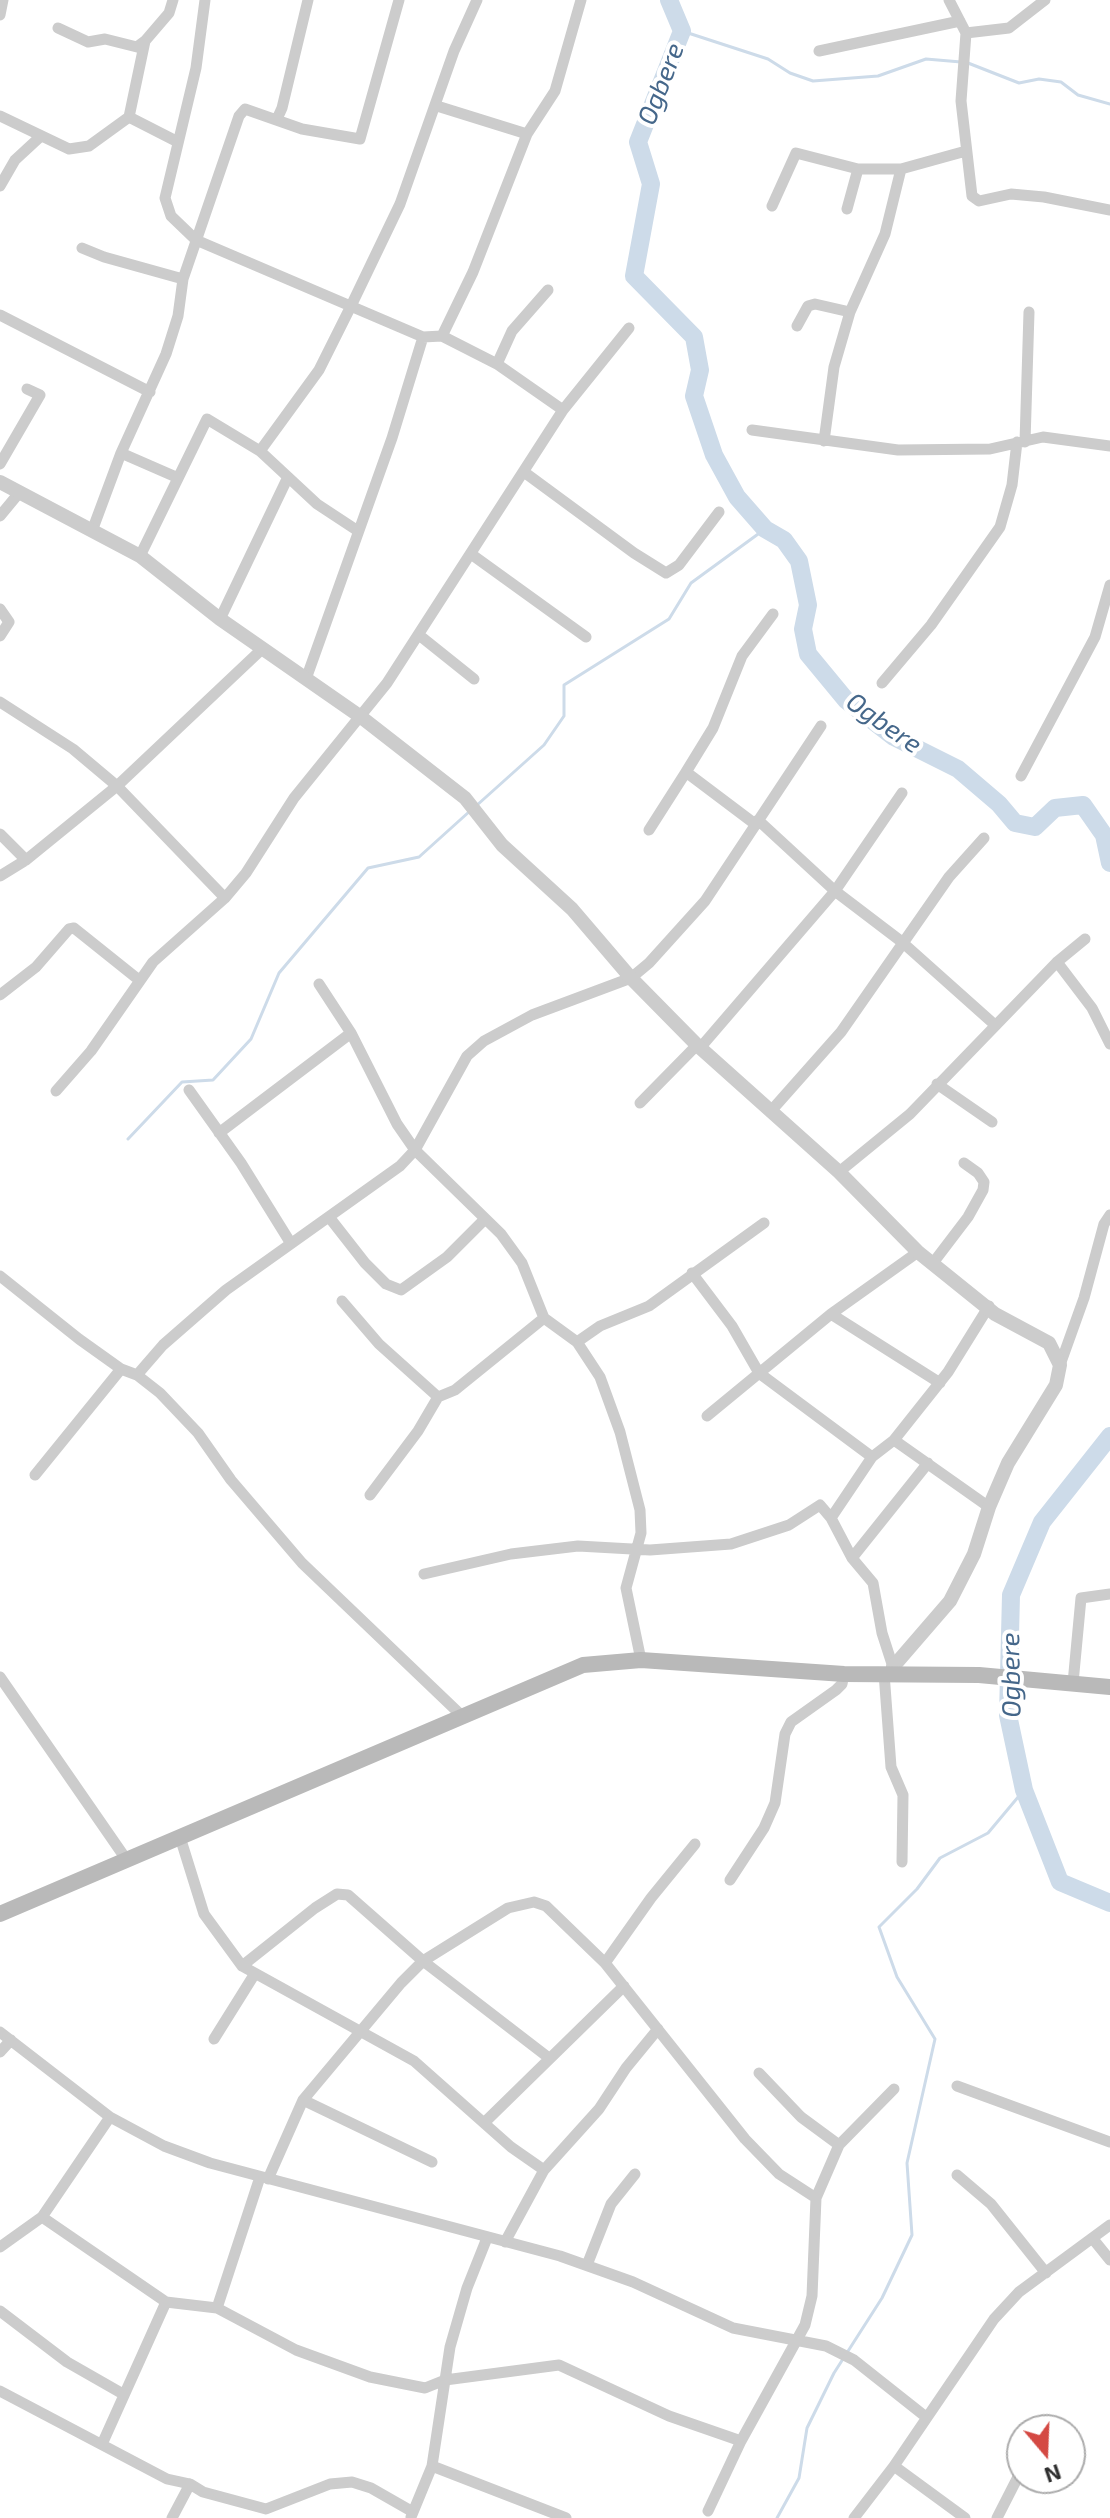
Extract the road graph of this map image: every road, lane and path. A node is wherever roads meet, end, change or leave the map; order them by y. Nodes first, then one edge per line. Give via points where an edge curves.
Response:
1 (3, 0) edge
2 (173, 0) edge
3 (205, 0) edge
4 (308, 0) edge
5 (399, 0) edge
6 (477, 0) edge
7 (581, 0) edge
8 (949, 0) edge
9 (1045, 0) edge
10 (0, 15) edge
11 (960, 21) junction
12 (58, 28) dead end
13 (966, 33) junction
14 (145, 41) junction
15 (819, 51) dead end
16 (437, 106) junction
17 (0, 116) edge
18 (129, 117) junction
19 (277, 119) junction
20 (527, 134) junction
21 (41, 136) junction
22 (176, 141) junction
23 (966, 151) junction
24 (858, 169) junction
25 (901, 169) junction
26 (0, 186) edge
27 (772, 206) dead end
28 (847, 209) dead end
29 (1110, 210) edge
30 (196, 240) junction
31 (82, 248) dead end
32 (183, 279) junction
33 (548, 290) dead end
34 (351, 306) junction
35 (850, 312) junction
36 (1029, 312) dead end
37 (0, 315) edge
38 (797, 326) dead end
39 (629, 328) dead end
40 (442, 336) junction
41 (423, 337) junction
42 (497, 364) junction
43 (27, 389) dead end
44 (150, 392) junction
45 (563, 410) junction
46 (752, 430) dead end
47 (824, 441) junction
48 (1021, 442) junction
49 (1110, 446) edge
50 (260, 451) junction
51 (121, 453) junction
52 (0, 464) edge
53 (524, 472) junction
54 (176, 477) junction
55 (288, 477) junction
56 (0, 482) edge
57 (19, 493) junction
58 (719, 512) dead end
59 (0, 516) edge
60 (92, 531) junction
61 (358, 531) junction
62 (471, 554) junction
63 (140, 556) junction
64 (1110, 585) edge
65 (1108, 601) edge
66 (0, 609) edge
67 (773, 614) dead end
68 (220, 619) junction
69 (419, 635) junction
70 (0, 636) edge
71 (586, 637) dead end
72 (261, 650) junction
73 (306, 679) junction
74 (474, 679) dead end
75 (882, 683) dead end
76 (0, 702) edge
77 (361, 717) junction
78 (821, 726) dead end
79 (686, 772) junction
80 (1021, 776) dead end
81 (117, 786) junction
82 (902, 793) dead end
83 (756, 822) junction
84 (649, 830) dead end
85 (0, 834) edge
86 (984, 838) dead end
87 (26, 860) junction
88 (0, 876) edge
89 (835, 891) junction
90 (225, 898) junction
91 (1085, 939) dead end
92 (902, 942) junction
93 (1057, 962) junction
94 (631, 978) junction
95 (139, 980) junction
96 (319, 984) dead end
97 (0, 995) edge
98 (995, 1025) junction
99 (351, 1033) junction
100 (1110, 1044) edge
101 (699, 1046) junction
102 (937, 1084) junction
103 (189, 1090) dead end
104 (56, 1091) dead end
105 (640, 1103) dead end
106 (771, 1111) junction
107 (992, 1122) dead end
108 (219, 1133) junction
109 (415, 1150) junction
110 (964, 1163) dead end
111 (839, 1172) junction
112 (1110, 1215) edge
113 (329, 1217) junction
114 (485, 1219) junction
115 (764, 1223) dead end
116 (290, 1242) junction
117 (918, 1252) junction
118 (933, 1263) junction
119 (692, 1273) junction
120 (0, 1276) edge
121 (342, 1301) dead end
122 (989, 1306) junction
123 (831, 1314) junction
124 (544, 1318) junction
125 (577, 1342) junction
126 (1060, 1365) junction
127 (121, 1369) junction
128 (759, 1373) junction
129 (137, 1375) junction
130 (940, 1383) junction
131 (438, 1397) junction
132 (707, 1416) dead end
133 (894, 1440) junction
134 (872, 1457) junction
135 (928, 1463) junction
136 (35, 1475) dead end
137 (370, 1495) dead end
138 (989, 1507) junction
139 (831, 1518) junction
140 (634, 1549) junction
141 (852, 1558) junction
142 (424, 1574) dead end
143 (1110, 1594) edge
144 (641, 1660) junction
145 (891, 1671) junction
146 (844, 1674) junction
147 (0, 1677) edge
148 (1073, 1683) junction
149 (1110, 1687) edge
150 (461, 1715) junction
151 (180, 1837) junction
152 (695, 1844) dead end
153 (126, 1859) junction
154 (902, 1862) dead end
155 (730, 1880) dead end
156 (0, 1914) edge
157 (423, 1961) junction
158 (605, 1963) junction
159 (242, 1966) junction
160 (254, 1975) junction
161 (624, 1986) junction
162 (658, 2029) junction
163 (363, 2031) junction
164 (0, 2032) edge
165 (214, 2039) dead end
166 (11, 2040) junction
167 (0, 2052) edge
168 (549, 2058) junction
169 (759, 2073) dead end
170 (957, 2086) dead end
171 (894, 2089) dead end
172 (303, 2100) junction
173 (110, 2117) junction
174 (485, 2122) junction
175 (1110, 2142) edge
176 (839, 2145) junction
177 (432, 2162) dead end
178 (544, 2170) junction
179 (635, 2174) dead end
180 (957, 2175) dead end
181 (264, 2178) junction
182 (816, 2198) junction
183 (42, 2217) junction
184 (1110, 2225) edge
185 (487, 2238) junction
186 (1093, 2239) junction
187 (505, 2242) junction
188 (0, 2247) edge
189 (1110, 2260) edge
190 (587, 2265) junction
191 (1046, 2273) junction
192 (166, 2302) junction
193 (217, 2308) junction
194 (0, 2311) edge
195 (798, 2338) junction
196 (445, 2380) junction
197 (0, 2391) edge
198 (123, 2394) junction
199 (926, 2417) junction
200 (741, 2441) junction
201 (103, 2442) junction
202 (432, 2466) junction
203 (894, 2466) junction
204 (190, 2484) junction
205 (1009, 2494) edge
206 (708, 2511) dead end
207 (264, 2513) edge
208 (412, 2515) edge
209 (172, 2518) edge
210 (566, 2518) edge
211 (854, 2518) edge
212 (965, 2518) edge
213 (997, 2518) edge

1 - 10 street
2 - 14 street via 169,13
3 - 22 street via 196,68
4 - 19 street
5 - 19 street via 360,139
6 - 16 street
7 - 20 street via 555,91
8 - 11 street
9 - 13 street via 1009,28
11 - 13 street
11 - 15 street
12 - 14 street via 88,42 105,39 137,47
13 - 23 street via 961,101
14 - 18 street
16 - 20 street
16 - 34 street via 400,204
17 - 21 street
18 - 21 street via 80,149
18 - 22 street
19 - 30 street via 245,109 239,116
20 - 40 street via 504,199
21 - 26 street via 15,160
22 - 30 street via 165,202 171,216
23 - 25 street
23 - 29 street via 972,196 979,201 1011,194
24 - 25 street
24 - 27 street via 796,153
24 - 28 street
25 - 35 street via 885,234
30 - 32 street
30 - 34 street
31 - 32 street
32 - 44 street via 178,316
33 - 42 street via 512,331
34 - 41 street
34 - 50 street via 319,370
35 - 38 street via 815,304 808,306
35 - 47 street via 834,367
36 - 48 street
37 - 44 street
39 - 45 street
40 - 41 street
40 - 42 street
41 - 61 street
42 - 45 street
43 - 52 street via 40,395
44 - 51 street
45 - 53 street
46 - 47 street
47 - 48 street via 898,450 990,449
48 - 49 street via 1043,437
48 - 75 street via 1000,527 931,625
50 - 54 street via 207,419
50 - 55 street
51 - 54 street
51 - 60 street
53 - 58 street via 666,573 679,565
53 - 62 street
54 - 63 street
55 - 61 street
55 - 68 street
56 - 57 street
57 - 59 street
57 - 60 street
60 - 63 street
61 - 73 street
62 - 69 street
62 - 71 street
63 - 68 street
64 - 65 street
65 - 80 street via 1095,637
66 - 70 street via 9,622
67 - 79 street via 742,656 713,728
68 - 72 street
69 - 74 street
69 - 77 street
72 - 73 street
72 - 81 street
73 - 77 street
76 - 81 street via 73,749
77 - 90 street via 294,798
77 - 94 street via 465,798 502,845 572,909
78 - 83 street
79 - 83 street
79 - 84 street
81 - 87 street
81 - 90 street
82 - 89 street
83 - 89 street
83 - 94 street via 705,901
85 - 87 street
86 - 92 street
87 - 88 street
89 - 92 street
89 - 101 street
90 - 95 street
91 - 93 street
92 - 98 street
92 - 106 street via 850,1021
93 - 98 street
93 - 100 street via 1092,1008
94 - 101 street
94 - 109 street via 532,1015 484,1041 467,1056
95 - 97 street via 74,928
95 - 104 street via 127,1003
96 - 99 street
98 - 102 street
99 - 108 street
99 - 109 street
101 - 105 street
101 - 106 street
102 - 107 street
102 - 111 street
103 - 108 street
106 - 111 street
108 - 116 street
109 - 113 street via 381,1182
109 - 114 street
110 - 118 street via 978,1173 983,1190
111 - 117 street
112 - 126 street
113 - 114 street via 365,1263 386,1284 401,1290 447,1257
113 - 116 street
114 - 124 street via 522,1263
115 - 119 street
116 - 129 street via 192,1319
117 - 118 street
117 - 123 street
118 - 122 street
119 - 125 street via 649,1306 600,1326
119 - 128 street
120 - 127 street
121 - 131 street via 379,1344
122 - 126 street via 1049,1343
122 - 130 street
123 - 128 street
123 - 130 street
124 - 125 street
124 - 131 street via 455,1390
125 - 140 street via 600,1377 620,1432 640,1510 641,1533
126 - 138 street via 1056,1385 1008,1463
127 - 129 street
127 - 136 street
128 - 132 street
128 - 134 street
129 - 150 street via 198,1433 302,1563
130 - 133 street
131 - 137 street
133 - 134 street
133 - 135 street
134 - 139 street
135 - 138 street
135 - 141 street
138 - 145 street via 974,1554 950,1601
139 - 140 street via 820,1505 789,1525 731,1544
139 - 141 street
140 - 142 street via 578,1546 511,1554
140 - 144 street via 626,1588
141 - 145 street via 873,1583
143 - 148 street via 1081,1598
144 - 146 main road
144 - 150 main road via 583,1665
145 - 146 main road
145 - 148 main road
145 - 154 street via 891,1767 903,1803
146 - 155 street via 836,1690 791,1722 775,1803
147 - 153 street
148 - 149 main road
150 - 151 main road
151 - 153 main road
151 - 159 street via 204,1914
152 - 158 street
153 - 156 main road
157 - 158 street via 508,1908 534,1902 546,1906
157 - 159 street via 348,1895 337,1894
157 - 163 street
157 - 168 street
158 - 161 street
159 - 160 street
160 - 163 street
160 - 165 street
161 - 162 street
161 - 168 street
162 - 178 street via 599,2109
162 - 182 street via 745,2139 779,2174
163 - 172 street
163 - 174 street via 414,2061
164 - 166 street
166 - 167 street
166 - 173 street
168 - 174 street
169 - 176 street via 801,2117
170 - 175 street
171 - 176 street
172 - 177 street
172 - 181 street
173 - 181 street via 164,2146
173 - 183 street
174 - 178 street
176 - 182 street
178 - 187 street
179 - 190 street via 605,2215
180 - 191 street via 991,2204
181 - 185 street
181 - 193 street
182 - 195 street via 812,2296
183 - 188 street
183 - 192 street
184 - 186 street
185 - 187 street
185 - 196 street via 467,2288
186 - 189 street
186 - 191 street
187 - 190 street
190 - 195 street via 711,2321
191 - 199 street via 994,2319
192 - 193 street
192 - 198 street
193 - 196 street via 296,2350 370,2377 425,2388
194 - 198 street via 67,2362
195 - 199 street via 854,2360
195 - 200 street
196 - 200 street via 559,2365 669,2416
196 - 202 street
197 - 201 street
198 - 201 street
199 - 203 street
200 - 206 street
201 - 204 street via 167,2479
202 - 208 street
202 - 210 street
203 - 211 street
203 - 212 street
204 - 207 street
204 - 209 street
205 - 213 street
207 - 208 street via 330,2484 352,2482

